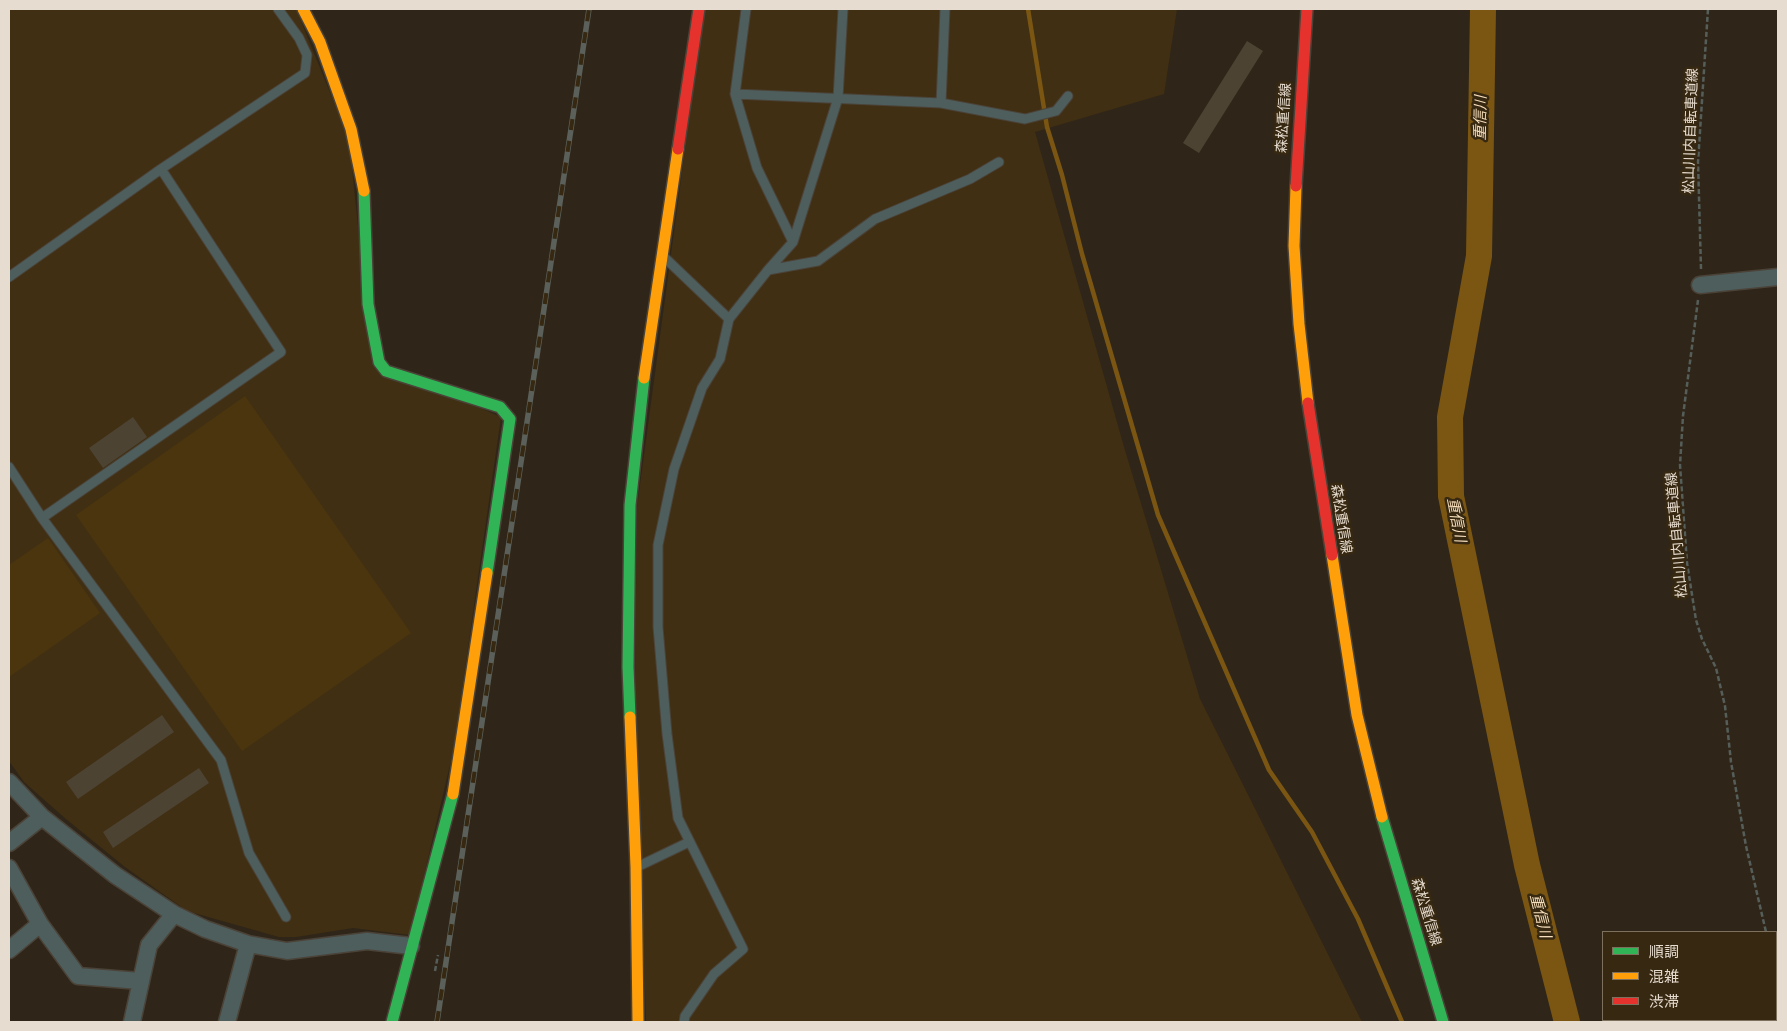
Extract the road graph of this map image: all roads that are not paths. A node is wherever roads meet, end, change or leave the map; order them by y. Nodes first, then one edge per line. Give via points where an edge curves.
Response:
1 (278, 9) edge
2 (303, 9) edge
3 (699, 9) edge
4 (746, 9) edge
5 (843, 9) edge
6 (945, 9) edge
7 (1307, 9) edge
8 (735, 94) junction
9 (1068, 96) dead end
10 (838, 98) junction
11 (942, 102) junction
12 (999, 162) dead end
13 (162, 169) junction
14 (793, 242) junction
15 (663, 255) junction
16 (768, 270) junction
17 (9, 277) edge
18 (1778, 277) edge
19 (1700, 284) road end
20 (729, 319) junction
21 (9, 467) edge
22 (42, 518) junction
23 (9, 782) edge
24 (42, 817) junction
25 (689, 842) junction
26 (9, 843) edge
27 (636, 867) junction
28 (9, 868) edge
29 (174, 914) junction
30 (286, 917) dead end
31 (40, 924) junction
32 (248, 944) junction
33 (411, 946) junction
34 (9, 950) edge
35 (140, 981) junction
36 (132, 1022) edge
37 (227, 1022) edge
38 (392, 1022) edge
39 (638, 1022) edge
40 (684, 1022) edge
41 (1443, 1022) edge

1 - 13 lane via 299,38 306,54 305,73
2 - 33 street via 334,79 364,181 368,304 380,362 386,371 500,407 510,419 456,782
3 - 15 street
4 - 8 lane
5 - 10 lane
6 - 11 lane
7 - 41 street, 森松重信線 via 1294,246 1309,407 1357,715 1386,833
8 - 10 lane
8 - 14 lane via 757,168
9 - 11 lane via 1056,111 1025,120
10 - 11 lane
10 - 14 lane
12 - 16 lane via 970,179 875,219 818,261
13 - 17 lane
13 - 22 lane via 281,352
14 - 16 lane
15 - 20 lane
15 - 27 street via 640,408 630,504 628,667
16 - 20 lane
18 - 19 street
20 - 25 lane via 720,358 702,388 674,470 658,545 658,627 667,734 678,818
21 - 22 lane
22 - 30 lane via 221,760 249,853
23 - 24 street
24 - 26 street
24 - 29 street via 115,875
25 - 27 lane
25 - 40 lane via 743,949 714,974
27 - 39 street
28 - 31 street
29 - 32 street
29 - 35 street via 149,945
31 - 34 street
31 - 35 street via 78,976
32 - 33 street via 287,951 367,941
32 - 37 street
33 - 38 street
35 - 36 street

